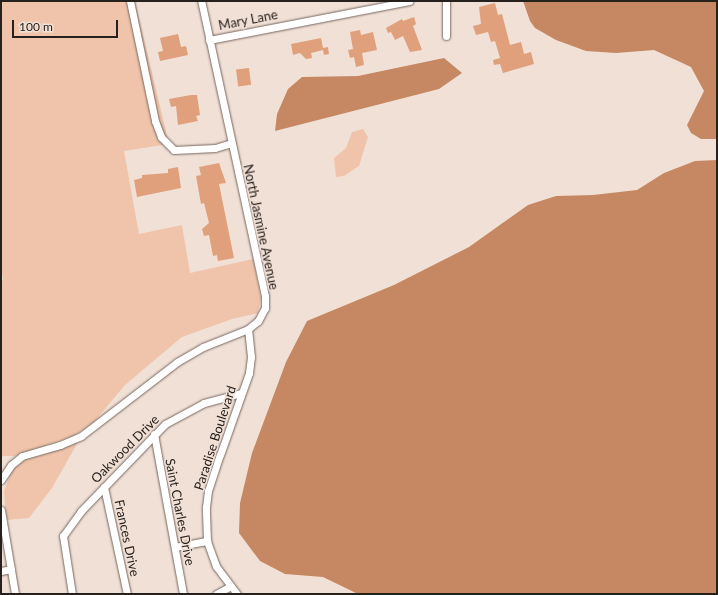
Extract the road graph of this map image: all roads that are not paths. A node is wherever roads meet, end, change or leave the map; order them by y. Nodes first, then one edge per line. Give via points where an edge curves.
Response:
1 (130, 1) edge
2 (200, 1) edge
3 (409, 1) edge
4 (446, 1) edge
5 (446, 36) dead end
6 (209, 40) junction
7 (231, 143) junction
8 (248, 329) junction
9 (241, 393) junction
10 (154, 434) junction
11 (1, 480) edge
12 (104, 487) junction
13 (1, 510) edge
14 (207, 541) junction
15 (175, 547) junction
16 (11, 569) junction
17 (1, 571) edge
18 (229, 587) junction
19 (15, 594) edge
20 (72, 594) edge
21 (127, 594) edge
22 (183, 594) edge
23 (216, 594) edge
24 (237, 594) edge

1 - 7 street via 155,121 161,137 174,150 215,148
2 - 6 street, North Jasmine Avenue
3 - 6 street, Mary Lane
4 - 5 street
6 - 7 street, North Jasmine Avenue
7 - 8 street, North Jasmine Avenue via 265,296 265,308 258,321
8 - 9 street, Paradise Boulevard via 251,363
8 - 11 street, North Jasmine Avenue via 203,347 177,362 75,439 22,456 11,465
9 - 10 street, Oakwood Drive via 186,411
9 - 14 street, Paradise Boulevard via 208,491
10 - 12 street, Oakwood Drive
10 - 15 street, Saint Charles Drive
12 - 20 street, Oakwood Drive via 81,511 63,536
12 - 21 street, Frances Drive
13 - 16 street
14 - 15 street
14 - 18 street, Paradise Boulevard via 216,566
15 - 22 street, Saint Charles Drive
16 - 17 street
16 - 19 street
18 - 23 street
18 - 24 street, Paradise Boulevard

